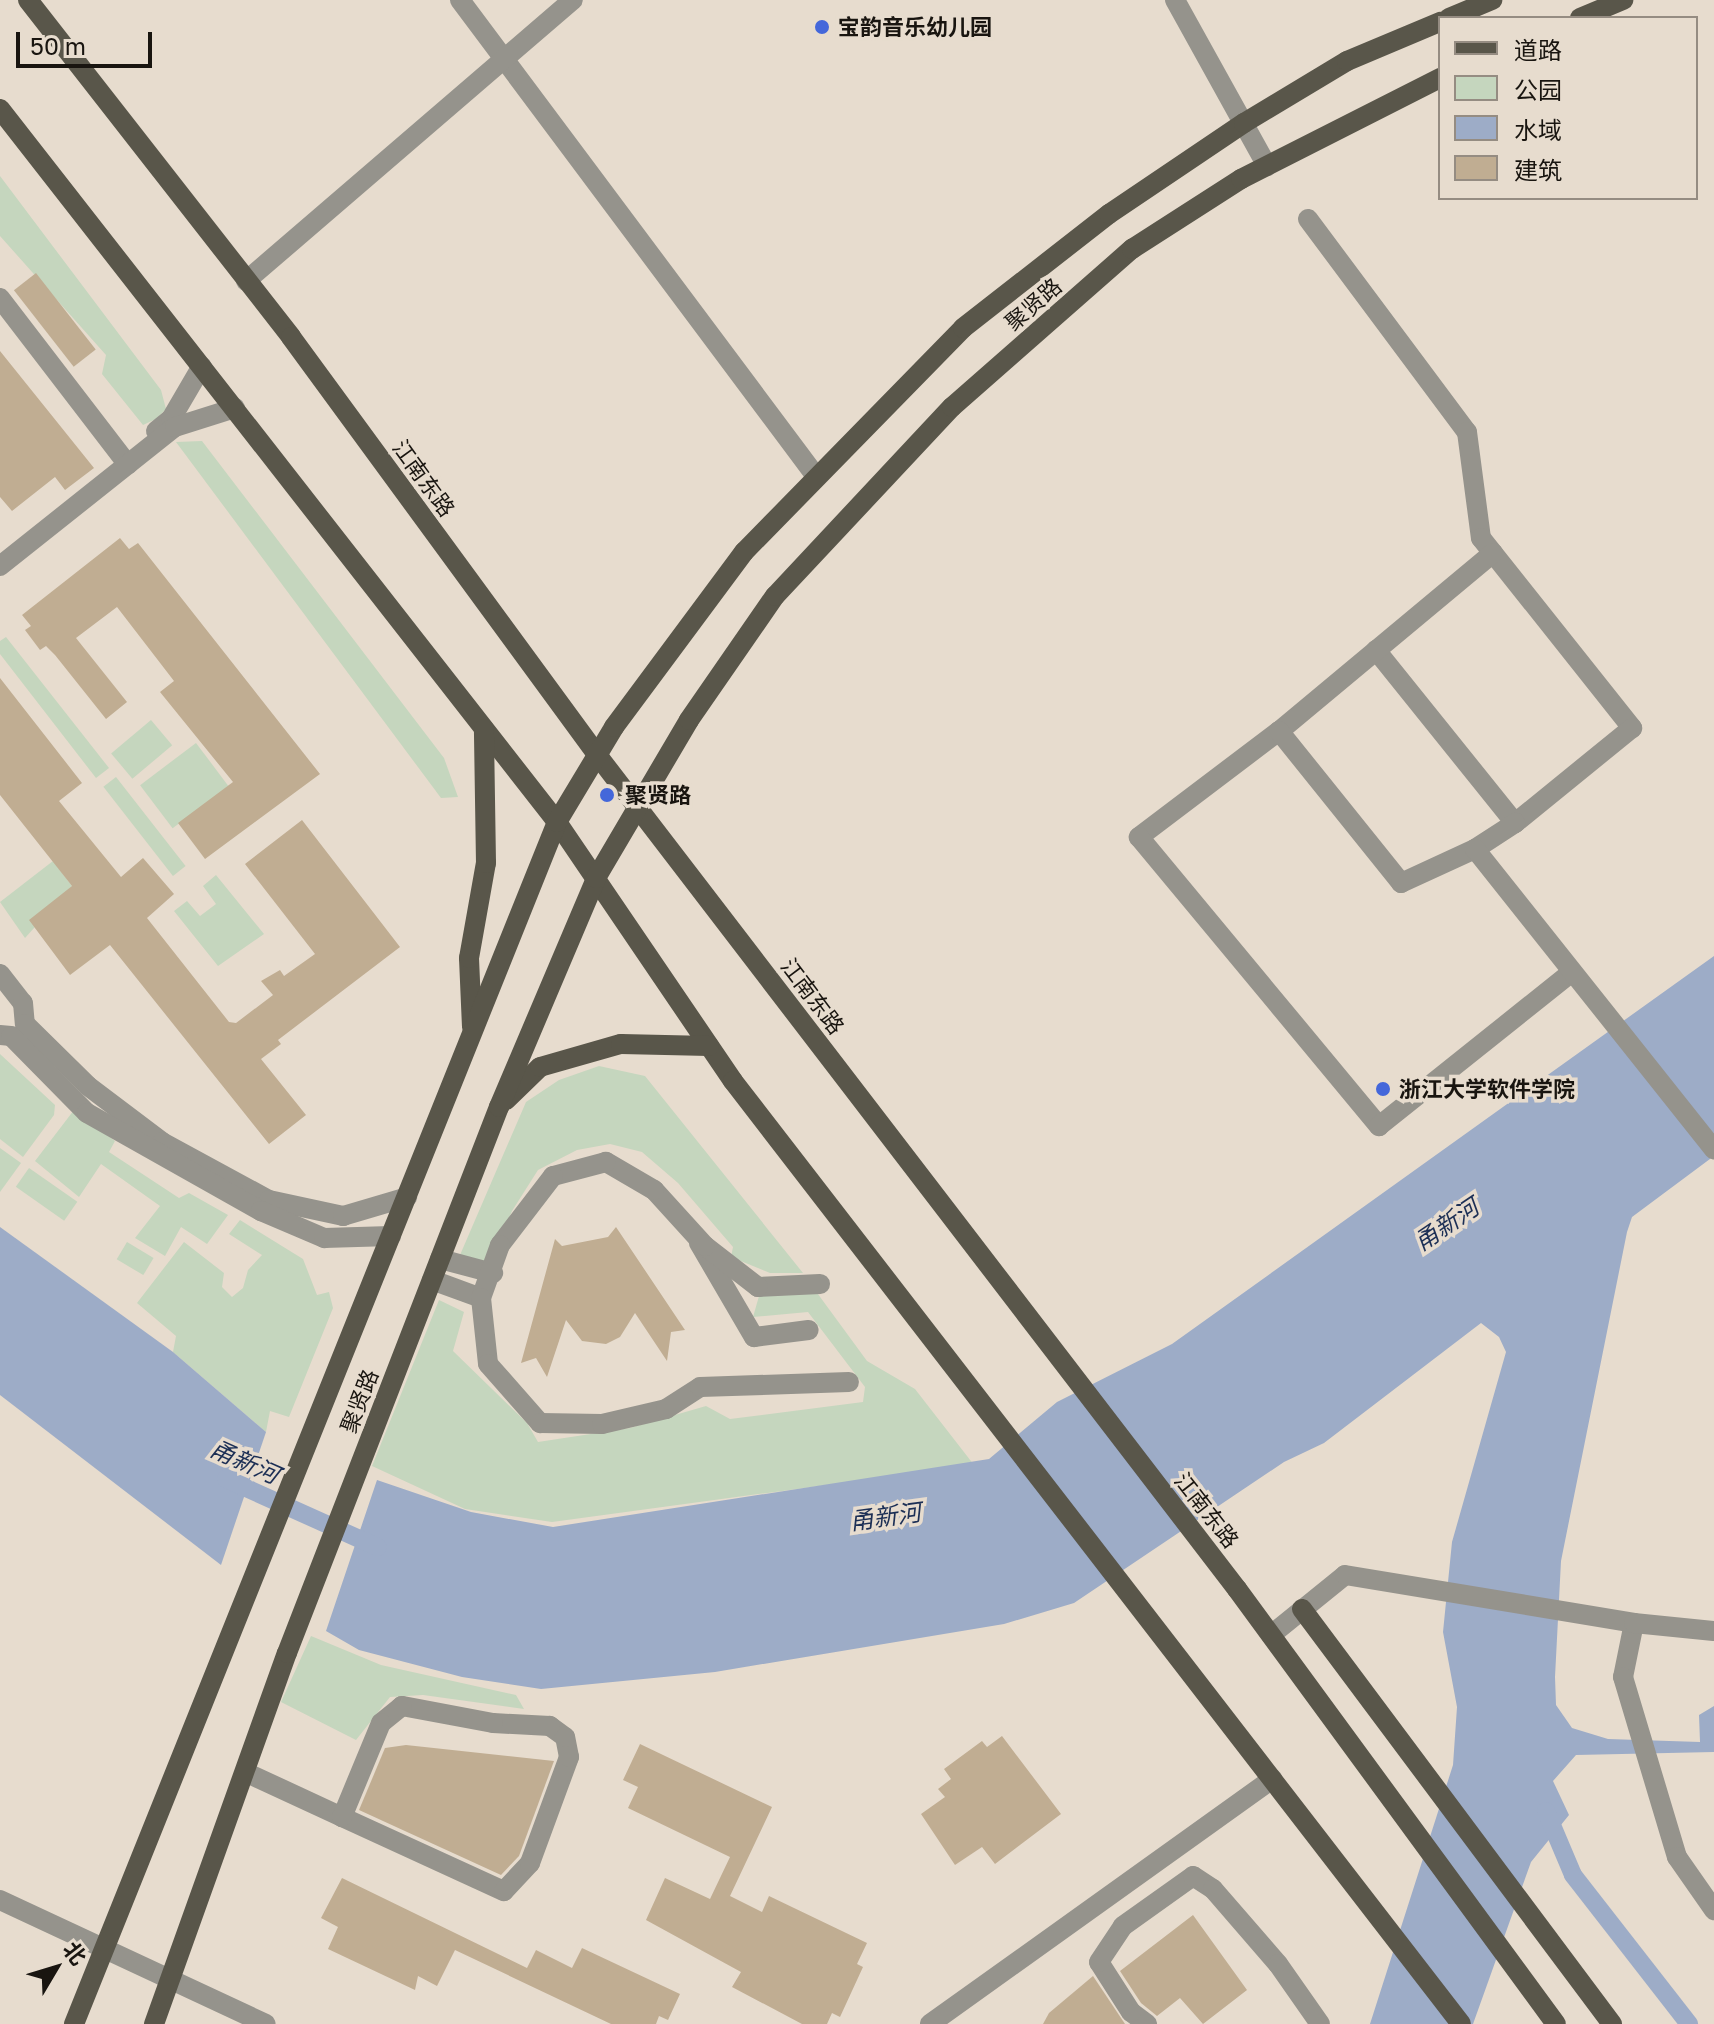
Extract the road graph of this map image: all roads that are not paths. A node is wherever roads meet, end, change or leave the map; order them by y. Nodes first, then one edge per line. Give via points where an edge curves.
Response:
1 (28, 0) edge
2 (460, 0) edge
3 (573, 0) edge
4 (1175, 0) edge
5 (1492, 0) edge
6 (1623, 0) edge
7 (1454, 16) edge
8 (1585, 16) edge
9 (1438, 23) edge
10 (504, 57) junction
11 (1438, 79) edge
12 (0, 109) edge
13 (1244, 123) junction
14 (1267, 166) junction
15 (1308, 219) dead end
16 (246, 281) junction
17 (0, 298) edge
18 (202, 366) junction
19 (235, 408) junction
20 (125, 461) junction
21 (815, 475) junction
22 (1493, 553) junction
23 (3, 555) edge
24 (1376, 650) junction
25 (484, 729) junction
26 (1279, 731) junction
27 (598, 756) junction
28 (639, 807) junction
29 (557, 822) junction
30 (1515, 823) junction
31 (1475, 849) junction
32 (596, 878) junction
33 (1572, 972) junction
34 (0, 974) edge
35 (0, 1035) edge
36 (472, 1035) junction
37 (709, 1046) junction
38 (499, 1107) junction
39 (1714, 1150) edge
40 (407, 1197) junction
41 (391, 1236) junction
42 (696, 1237) junction
43 (440, 1259) junction
44 (493, 1273) junction
45 (432, 1280) junction
46 (820, 1284) dead end
47 (481, 1298) junction
48 (809, 1330) dead end
49 (849, 1382) dead end
50 (1302, 1609) junction
51 (1634, 1623) junction
52 (1714, 1631) edge
53 (1271, 1635) junction
54 (245, 1772) junction
55 (1272, 1779) junction
56 (342, 1817) junction
57 (0, 1900) edge
58 (1714, 1910) edge
59 (103, 1949) junction
60 (170, 1979) junction
61 (74, 2024) edge
62 (154, 2024) edge
63 (266, 2024) edge
64 (930, 2024) edge
65 (1147, 2024) edge
66 (1320, 2024) edge
67 (1461, 2024) edge
68 (1556, 2024) edge
69 (1612, 2024) edge

1 - 16 main road, 江南东路
2 - 10 street
3 - 10 street
4 - 13 street
5 - 7 main road
6 - 8 main road
9 - 13 main road, 聚贤路 via 1347,61
10 - 16 street
10 - 21 street
11 - 14 main road, 聚贤路
12 - 18 main road
13 - 14 street
13 - 21 main road, 聚贤路 via 1109,214 963,328
14 - 28 main road, 聚贤路 via 1132,249 952,407 775,596 689,720
15 - 22 street via 1467,432 1481,538
16 - 27 main road, 江南东路
17 - 20 street
18 - 19 main road
18 - 20 street via 171,419
19 - 20 street via 175,427
19 - 25 main road
20 - 23 street
21 - 27 main road, 聚贤路 via 744,552
22 - 24 street
22 - 30 street via 1632,728
24 - 26 street
24 - 30 street
25 - 29 main road
25 - 36 main road via 486,863 469,958
26 - 31 street via 1401,883
26 - 33 street via 1139,837 1379,1126
27 - 28 main road, 江南东路
27 - 29 main road, 聚贤路
28 - 32 main road, 聚贤路
28 - 53 main road, 江南东路
29 - 32 main road
29 - 36 main road, 聚贤路
30 - 31 street
31 - 33 street
32 - 37 main road
32 - 38 main road, 聚贤路
33 - 39 street
34 - 40 street via 23,1003 25,1024 35,1034 88,1086 175,1149 269,1200 343,1216
35 - 41 street via 11,1036 87,1113 261,1211 324,1238
36 - 40 main road, 聚贤路
37 - 38 main road via 621,1044 540,1067
37 - 55 main road
38 - 43 main road, 聚贤路
40 - 41 main road, 聚贤路
41 - 59 main road, 聚贤路
42 - 44 street via 654,1190 606,1162 553,1176 500,1245
42 - 46 street via 758,1287
42 - 48 street via 754,1337
43 - 44 street
43 - 45 main road, 聚贤路
44 - 47 street
45 - 47 street
45 - 54 main road, 聚贤路
47 - 49 street via 488,1364 540,1423 602,1424 666,1409 700,1387
50 - 51 street via 1345,1575
50 - 53 street
50 - 69 main road
51 - 52 street
51 - 58 street via 1623,1677 1677,1857
53 - 68 main road, 江南东路
54 - 56 street
54 - 60 main road, 聚贤路
55 - 64 street
55 - 67 main road
56 - 56 street via 381,1723 402,1706 493,1723 550,1726 565,1737 569,1757 530,1863 504,1891
57 - 59 street
59 - 60 street
59 - 61 main road, 聚贤路
60 - 62 main road, 聚贤路
60 - 63 street
65 - 66 street via 1131,2012 1099,1962 1123,1926 1193,1876 1213,1889 1269,1953

